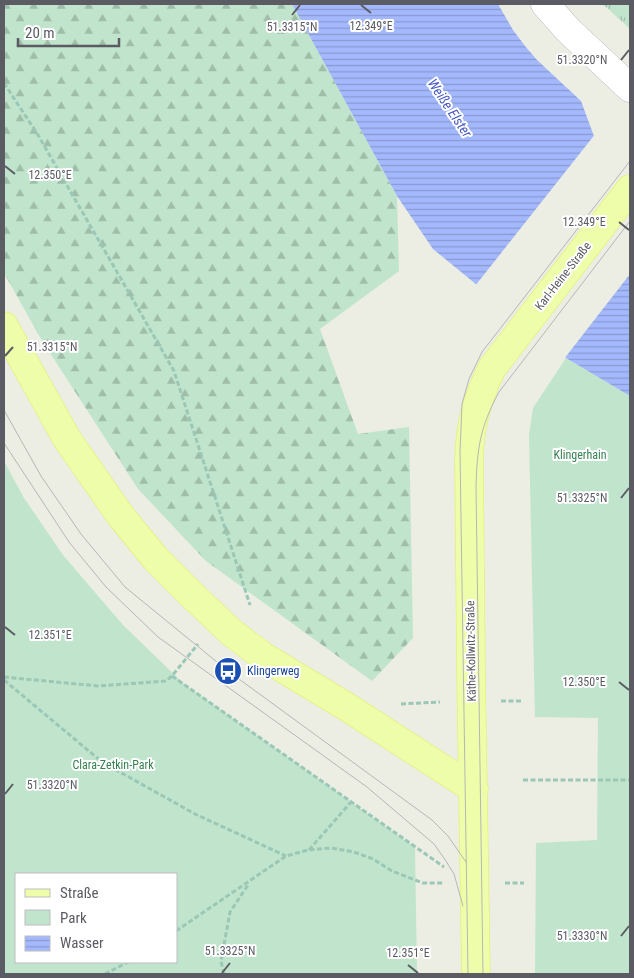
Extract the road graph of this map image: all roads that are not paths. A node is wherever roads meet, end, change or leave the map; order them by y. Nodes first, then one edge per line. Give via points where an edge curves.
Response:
1 (545, 4) edge
2 (630, 88) edge
3 (630, 189) edge
4 (4, 326) edge
5 (514, 339) joint
6 (474, 789) junction
7 (476, 974) edge

1 - 2 street
3 - 5 main road, Karl-Heine-Straße
4 - 6 main road via 67,439 120,516 155,558 195,598 264,657
5 - 6 main road, Käthe-Kollwitz-Straße via 482,387 470,436
6 - 7 main road, Käthe-Kollwitz-Straße

